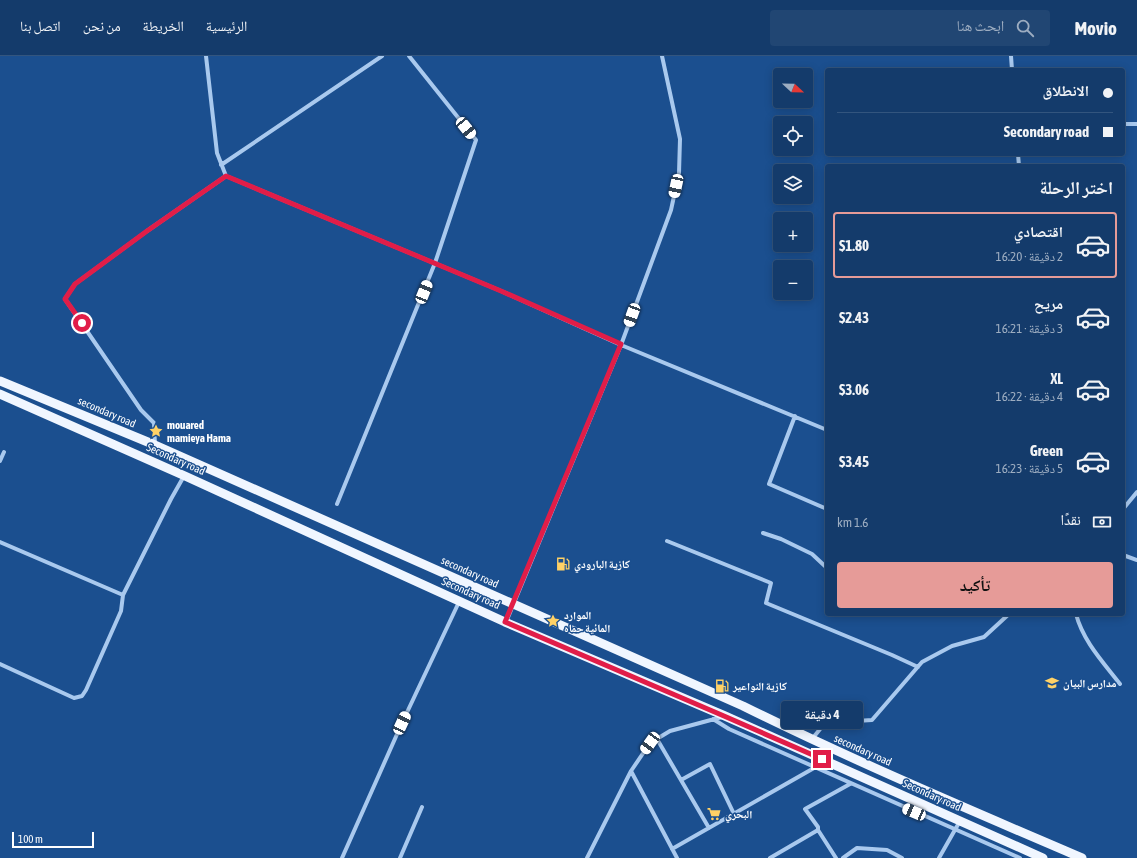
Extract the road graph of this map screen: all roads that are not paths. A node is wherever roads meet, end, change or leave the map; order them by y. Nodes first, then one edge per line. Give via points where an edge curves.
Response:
1 (206, 56) edge
2 (382, 56) edge
3 (409, 56) edge
4 (662, 56) edge
5 (1011, 56) edge
6 (1012, 68) edge
7 (1125, 124) edge
8 (1137, 124) edge
9 (221, 165) junction
10 (226, 176) junction
11 (435, 264) junction
12 (621, 344) junction
13 (0, 381) edge
14 (0, 394) edge
15 (795, 416) junction
16 (825, 429) edge
17 (155, 445) junction
18 (4, 452) dead end
19 (0, 461) edge
20 (185, 476) junction
21 (1137, 492) edge
22 (338, 504) dead end
23 (1125, 506) edge
24 (825, 508) edge
25 (764, 533) dead end
26 (667, 541) dead end
27 (0, 542) edge
28 (1125, 556) edge
29 (1137, 560) edge
30 (825, 566) edge
31 (123, 595) junction
32 (459, 601) junction
33 (513, 604) junction
34 (1007, 616) edge
35 (1076, 616) edge
36 (505, 622) junction
37 (0, 664) edge
38 (918, 667) junction
39 (1120, 684) dead end
40 (724, 716) junction
41 (713, 719) junction
42 (657, 739) junction
43 (812, 740) junction
44 (814, 768) junction
45 (630, 771) junction
46 (681, 780) junction
47 (850, 784) junction
48 (422, 807) dead end
49 (734, 814) junction
50 (960, 821) junction
51 (709, 828) junction
52 (818, 830) junction
53 (956, 830) junction
54 (672, 850) junction
55 (342, 858) edge
56 (400, 858) edge
57 (587, 858) edge
58 (676, 858) edge
59 (770, 858) edge
60 (836, 858) edge
61 (843, 858) edge
62 (902, 858) edge
63 (939, 858) edge
64 (1020, 858) edge
65 (1041, 858) edge
66 (1082, 858) edge

1 - 9 street via 217,153
2 - 9 street
3 - 11 street via 476,140
4 - 12 street via 680,139 679,173 671,210
5 - 6 street
7 - 8 street
9 - 10 street
10 - 11 street
10 - 17 street via 75,284 65,299 141,410 154,423
11 - 12 street
11 - 22 street
12 - 15 street
12 - 33 street
13 - 17 main road, secondary road
14 - 20 main road, Secondary road
15 - 16 street
15 - 24 street via 769,484
17 - 33 main road, secondary road
18 - 19 street
20 - 31 street
20 - 32 main road, Secondary road
21 - 23 street
25 - 30 street via 812,554
26 - 38 street via 771,583 766,603
27 - 31 street
28 - 29 street
31 - 37 street via 121,612 82,696 74,698
32 - 36 main road, Secondary road
32 - 55 street
33 - 36 street
33 - 43 main road, secondary road via 743,706
34 - 38 street via 984,637 952,646 922,662
35 - 39 street via 1079,627 1086,638
36 - 40 main road, Secondary road
38 - 43 street via 872,720 825,723
40 - 41 street
40 - 50 main road, Secondary road
41 - 42 street via 670,731
41 - 44 street via 728,729
42 - 45 street via 650,743
42 - 46 street
43 - 66 main road, secondary road
44 - 47 street
44 - 49 street
45 - 54 street
45 - 57 street
46 - 49 street via 710,764
46 - 51 street
47 - 52 street via 805,809
47 - 53 street
48 - 56 street
49 - 51 street
50 - 53 street
50 - 65 main road, Secondary road
51 - 54 street
52 - 59 street
52 - 60 street
53 - 63 street
53 - 64 street
54 - 58 street
61 - 62 street via 857,848 888,850

